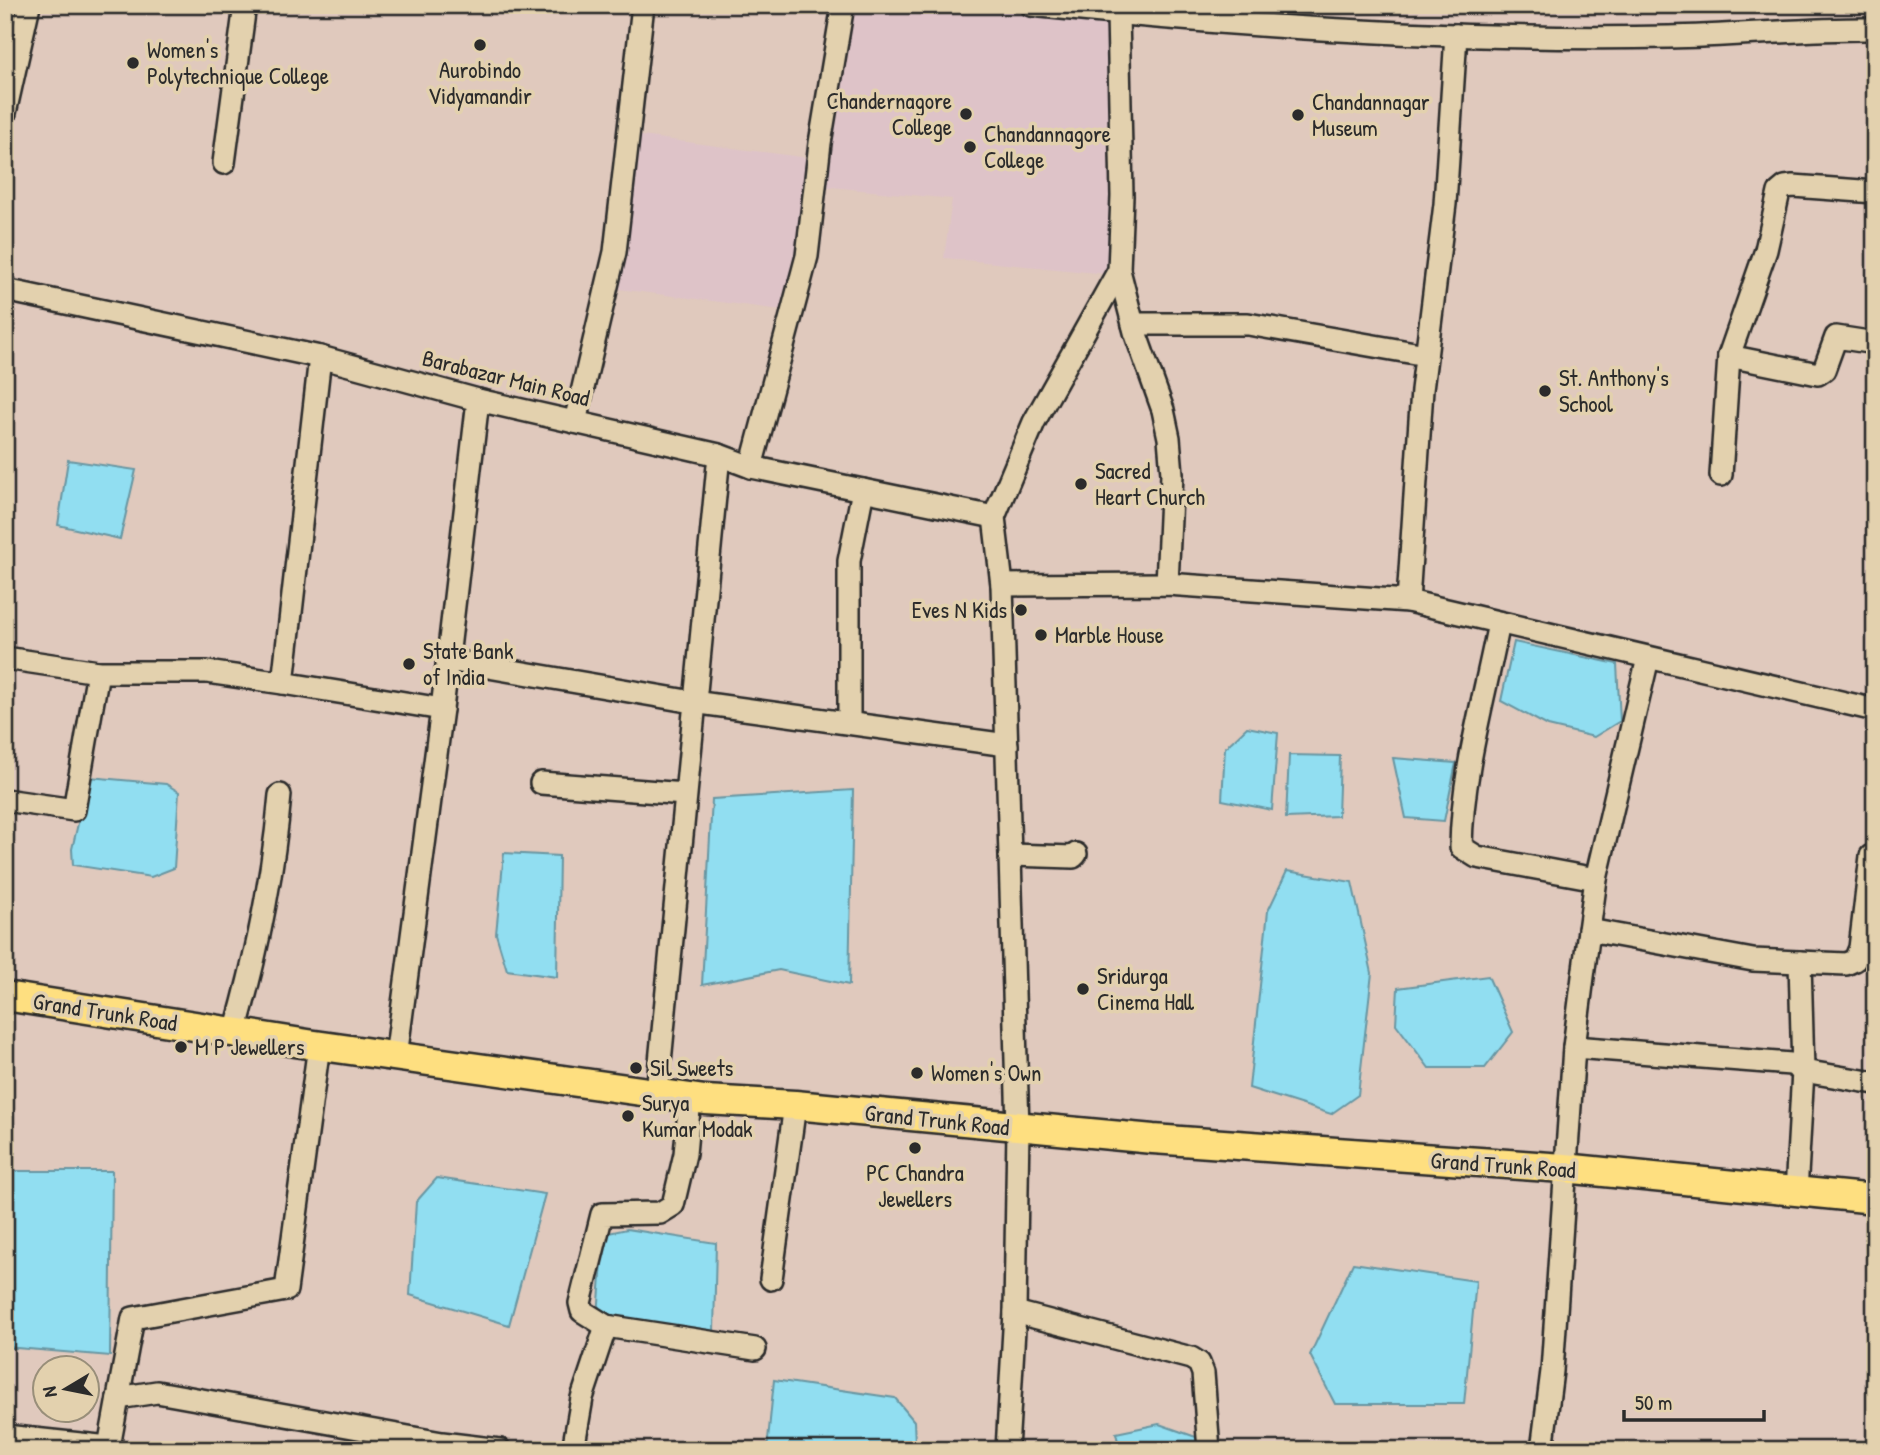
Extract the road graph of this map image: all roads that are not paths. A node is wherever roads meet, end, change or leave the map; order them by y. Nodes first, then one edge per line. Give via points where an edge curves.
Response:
1 (29, 5) edge
2 (245, 5) edge
3 (643, 5) edge
4 (843, 5) edge
5 (1031, 5) edge
6 (1118, 14) junction
7 (1875, 29) edge
8 (1456, 35) junction
9 (13, 36) edge
10 (5, 113) edge
11 (224, 163) dead end
12 (1875, 192) edge
13 (1119, 270) junction
14 (5, 290) edge
15 (1133, 324) junction
16 (1875, 343) edge
17 (1426, 355) junction
18 (1729, 356) junction
19 (320, 357) junction
20 (478, 400) junction
21 (575, 422) junction
22 (719, 454) junction
23 (751, 467) junction
24 (1721, 475) dead end
25 (863, 490) junction
26 (994, 517) junction
27 (1167, 584) junction
28 (1002, 585) junction
29 (1408, 601) junction
30 (1499, 623) junction
31 (5, 658) edge
32 (1648, 658) junction
33 (448, 660) junction
34 (98, 672) junction
35 (283, 682) junction
36 (693, 702) junction
37 (442, 709) junction
38 (1875, 710) edge
39 (849, 723) junction
40 (1007, 745) junction
41 (541, 783) dead end
42 (685, 794) junction
43 (280, 796) dead end
44 (5, 800) edge
45 (1076, 853) dead end
46 (1011, 855) junction
47 (1871, 856) dead end
48 (1596, 879) junction
49 (1589, 930) junction
50 (1800, 962) junction
51 (5, 996) edge
52 (235, 1032) junction
53 (319, 1045) junction
54 (1574, 1048) junction
55 (396, 1057) junction
56 (1803, 1071) junction
57 (1875, 1083) edge
58 (657, 1093) junction
59 (690, 1098) junction
60 (795, 1105) junction
61 (1018, 1128) junction
62 (1564, 1168) junction
63 (1796, 1192) junction
64 (1875, 1199) edge
65 (771, 1279) dead end
66 (1015, 1312) junction
67 (606, 1326) junction
68 (755, 1349) dead end
69 (118, 1398) junction
70 (5, 1436) edge
71 (441, 1446) edge
72 (109, 1448) edge
73 (500, 1450) edge
74 (573, 1450) edge
75 (1007, 1450) edge
76 (1209, 1450) edge
77 (1542, 1450) edge

1 - 9 street
2 - 11 street
3 - 21 street via 614,251
4 - 23 street via 807,256
5 - 6 street
6 - 8 street via 1304,30
6 - 13 street
7 - 8 street via 1669,37
8 - 17 street via 1445,204
9 - 10 street
12 - 18 street via 1793,186 1780,192 1766,250
13 - 15 street
13 - 26 street via 1034,422
14 - 19 street, Barabazar Main Road
15 - 17 street via 1248,324
15 - 27 street via 1169,438
16 - 18 street via 1836,337 1824,370 1818,374
17 - 29 street
18 - 24 street
19 - 20 street, Barabazar Main Road
19 - 35 street
20 - 21 street, Barabazar Main Road
20 - 33 street
21 - 22 street, Barabazar Main Road
22 - 23 street, Barabazar Main Road
22 - 36 street
23 - 25 street, Barabazar Main Road
25 - 26 street, Barabazar Main Road
25 - 39 street via 849,561
26 - 28 street
27 - 28 street
27 - 29 street
28 - 40 street
29 - 30 street
30 - 32 street
30 - 48 street via 1461,820 1461,846 1478,857
31 - 34 street
32 - 38 street
32 - 48 street
33 - 36 street
33 - 37 street
34 - 35 street via 207,672
34 - 44 street via 74,810
35 - 37 street
36 - 39 street
36 - 42 street
37 - 55 street
39 - 40 street
40 - 46 street
41 - 42 street
42 - 58 street
43 - 52 street via 270,888
45 - 46 street via 1061,858
46 - 61 street
47 - 50 street via 1855,960 1846,964
48 - 49 street
49 - 50 street via 1753,960
49 - 54 street
50 - 56 street
51 - 52 main road, Grand Trunk Road
52 - 53 main road, Grand Trunk Road
53 - 55 main road, Grand Trunk Road
53 - 69 street via 286,1290 133,1318
54 - 56 street via 1791,1064
54 - 62 street
55 - 58 main road, Grand Trunk Road
56 - 57 street
56 - 63 street
58 - 59 main road, Grand Trunk Road
59 - 60 main road, Grand Trunk Road
59 - 67 street via 685,1153 673,1205 660,1213 610,1212 598,1220 580,1303 582,1311
60 - 61 main road, Grand Trunk Road
60 - 65 street
61 - 62 main road, Grand Trunk Road
61 - 66 street
62 - 63 main road, Grand Trunk Road
62 - 77 street via 1552,1371
63 - 64 main road, Grand Trunk Road
66 - 75 street
66 - 76 street via 1199,1363
67 - 68 street
67 - 74 street via 582,1398
69 - 71 street via 157,1392
69 - 72 street
70 - 72 street
71 - 73 street

